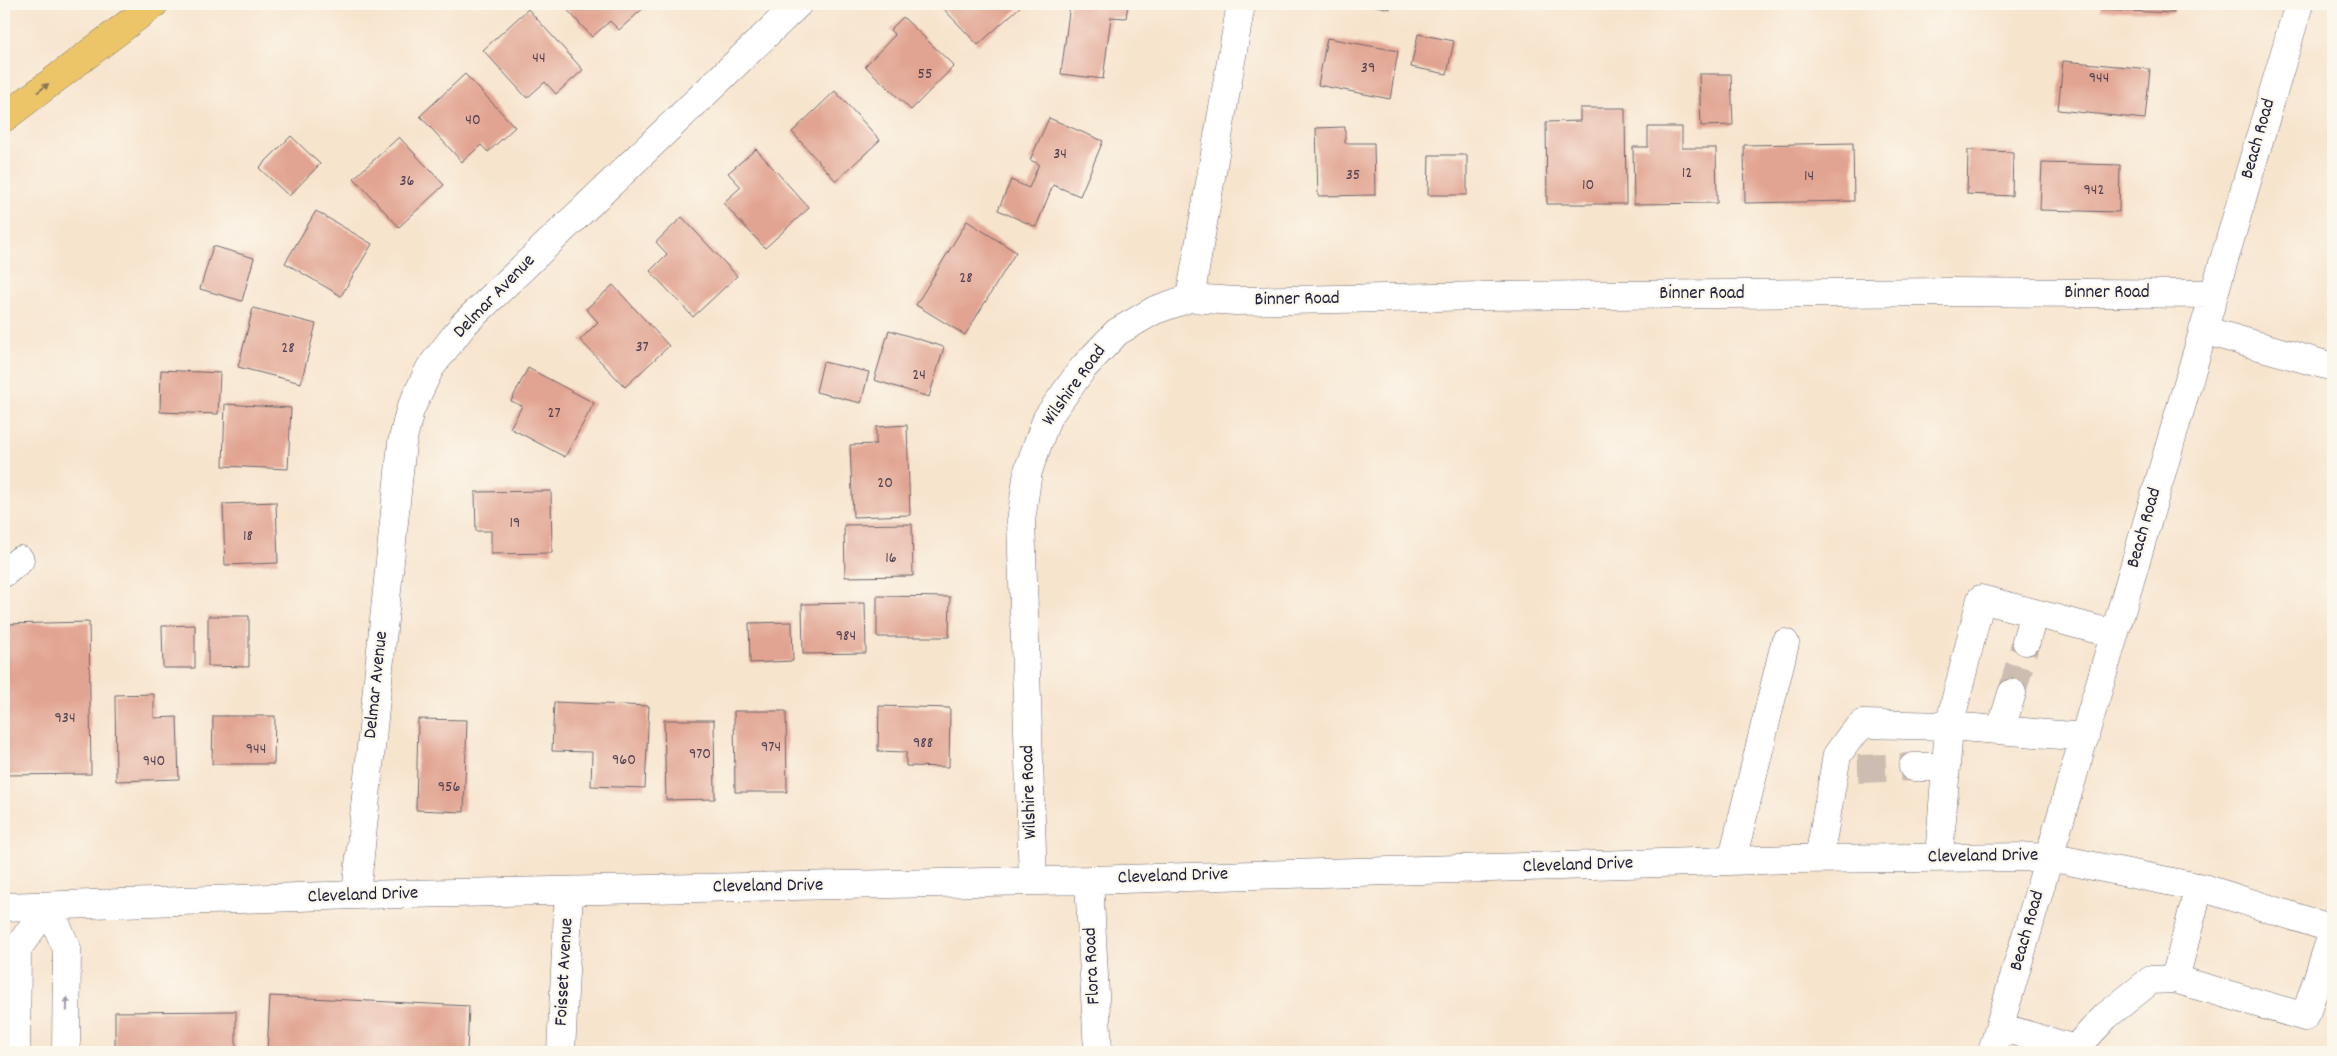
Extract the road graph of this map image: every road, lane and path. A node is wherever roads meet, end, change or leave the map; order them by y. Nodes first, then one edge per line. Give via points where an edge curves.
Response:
1 (154, 4) edge
2 (798, 4) edge
3 (1241, 4) edge
4 (2299, 4) edge
5 (4, 118) edge
6 (2214, 294) junction
7 (1190, 298) junction
8 (2203, 330) junction
9 (2333, 367) edge
10 (2034, 612) junction
11 (2114, 634) junction
12 (2026, 641) tunnel mouth
13 (1785, 643) dead end
14 (2012, 693) tunnel mouth
15 (1949, 726) junction
16 (2001, 729) junction
17 (2085, 737) junction
18 (1946, 767) junction
19 (1913, 768) tunnel mouth
20 (2049, 857) junction
21 (1939, 858) junction
22 (1819, 859) junction
23 (1732, 861) junction
24 (1089, 880) junction
25 (1033, 881) junction
26 (2199, 887) junction
27 (569, 891) junction
28 (356, 896) junction
29 (48, 906) junction
30 (4, 907) edge
31 (2333, 930) edge
32 (2174, 979) junction
33 (1996, 1040) edge
34 (16, 1052) edge
35 (66, 1052) edge
36 (561, 1052) edge
37 (1098, 1052) edge

5 -> 1 highway
2 - 28 street, Delmar Avenue via 464,324 430,368 410,410 402,442
3 - 7 street
4 - 6 street, Beach Road
6 - 7 street, Binner Road via 1930,292 1236,301
6 - 8 street, Beach Road
7 - 25 street, Wilshire Road via 1155,310 1117,332 1083,368 1047,418 1028,471 1021,521
8 - 9 street
8 - 11 street, Beach Road
10 - 11 street
10 - 12 street
10 - 15 street via 1981,599
11 - 17 street, Beach Road
13 - 23 street
14 - 16 street
15 - 16 street
15 - 18 street
15 - 22 street via 1863,724 1850,737 1838,755 1846,770
16 - 17 street
17 - 20 street, Beach Road
18 - 19 street
18 - 21 street
20 - 21 street, Cleveland Drive
20 - 26 street, Cleveland Drive
20 - 33 street, Beach Road
21 - 22 street, Cleveland Drive
22 - 23 street, Cleveland Drive
23 - 24 street, Cleveland Drive
24 - 25 street, Cleveland Drive
24 - 37 street, Flora Road
25 - 27 street, Cleveland Drive
26 - 31 street, Cleveland Drive
26 - 32 street
27 - 28 street, Cleveland Drive
27 - 36 street, Foisset Avenue
28 - 29 street, Cleveland Drive
29 - 30 street, Cleveland Drive
29 - 34 street via 17,949
35 -> 29 street via 67,949
31 - 32 street via 2305,1017
32 - 33 street via 2151,980 2106,1016 2075,1049

